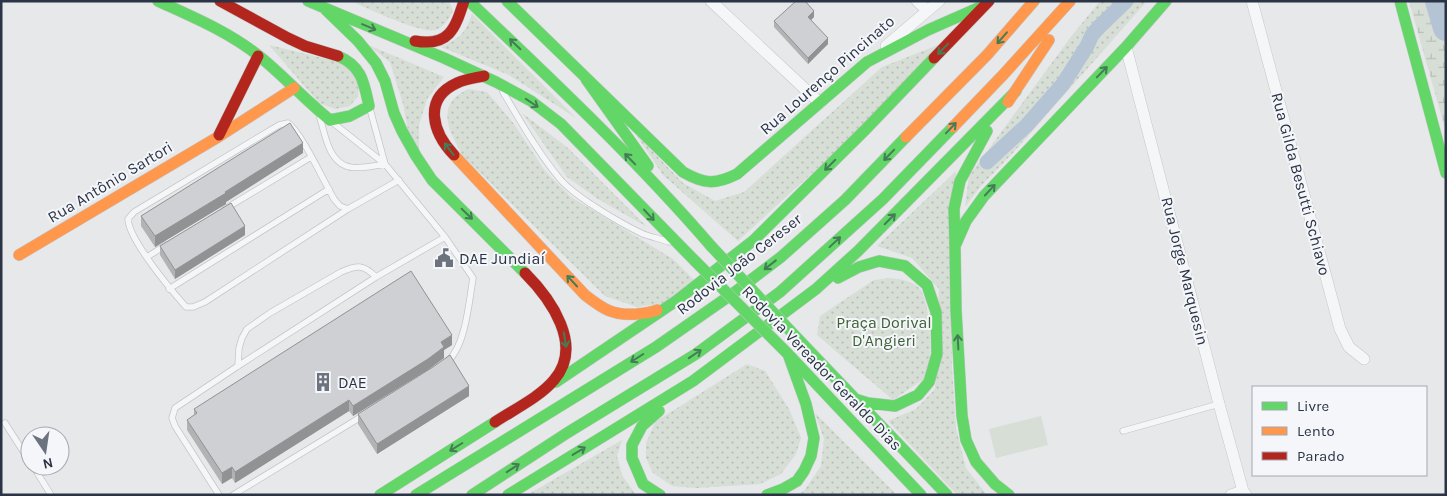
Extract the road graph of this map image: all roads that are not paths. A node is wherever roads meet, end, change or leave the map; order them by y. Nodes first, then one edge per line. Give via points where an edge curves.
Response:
1 (158, 1) edge
2 (220, 1) edge
3 (308, 1) edge
4 (464, 1) edge
5 (469, 1) edge
6 (506, 1) edge
7 (711, 1) edge
8 (917, 1) edge
9 (938, 1) edge
10 (1034, 1) edge
11 (1070, 1) edge
12 (1074, 1) edge
13 (1166, 1) edge
14 (1252, 1) edge
15 (1400, 1) edge
16 (988, 2) edge
17 (323, 7) junction
18 (927, 10) junction
19 (399, 39) junction
20 (1126, 47) junction
21 (258, 56) junction
22 (867, 62) junction
23 (484, 76) junction
24 (586, 79) junction
25 (496, 82) junction
26 (294, 88) junction
27 (1016, 91) junction
28 (820, 102) junction
29 (369, 106) junction
30 (319, 111) junction
31 (330, 120) junction
32 (218, 137) junction
33 (311, 157) junction
34 (385, 164) junction
35 (1446, 173) edge
36 (399, 180) junction
37 (329, 190) junction
38 (677, 207) junction
39 (348, 209) junction
40 (221, 212) edge
41 (445, 236) junction
42 (172, 242) edge
43 (678, 244) junction
44 (955, 246) junction
45 (19, 255) dead end
46 (147, 257) junction
47 (376, 277) junction
48 (169, 288) junction
49 (816, 289) junction
50 (676, 301) junction
51 (788, 354) junction
52 (1364, 359) dead end
53 (444, 364) edge
54 (238, 366) junction
55 (693, 382) junction
56 (537, 395) junction
57 (855, 398) junction
58 (1219, 404) junction
59 (373, 409) edge
60 (5, 423) dead end
61 (1123, 431) dead end
62 (20, 446) edge
63 (39, 476) edge
64 (385, 492) edge
65 (1245, 493) edge
66 (51, 495) edge
67 (219, 495) edge
68 (233, 495) edge
69 (376, 495) edge
70 (416, 495) edge
71 (472, 495) edge
72 (508, 495) edge
73 (660, 495) edge
74 (767, 495) edge
75 (920, 495) edge
76 (948, 495) edge
77 (1009, 495) edge
78 (1231, 495) edge

1 - 21 main road via 229,36
2 - 29 main road via 277,33 345,59 361,74
3 - 17 main road, Rodovia Vereador Geraldo Dias
4 - 19 main road via 446,38 435,42
38 -> 5 main road, Rodovia Vereador Geraldo Dias via 558,85
6 - 24 main road
7 - 28 street
8 - 18 street
9 - 18 street, Rua Lourenço Pincinato
10 -> 70 main road, Rodovia João Cereser via 987,55 845,200 781,257 656,347
71 -> 11 main road via 696,354 780,292 883,199
12 - 27 main road
13 - 20 main road
14 - 52 street, Rua Gilda Besutti Schiavo via 1340,329 1349,347
15 - 35 main road
16 - 22 main road
16 -> 50 main road via 754,240
17 -> 19 main road, Rodovia Vereador Geraldo Dias
17 -> 56 main road via 377,64 408,144 432,180 540,288 557,315 565,335 567,354 554,381
18 - 22 street, Rua Lourenço Pincinato
19 - 23 main road, Rodovia Vereador Geraldo Dias
44 -> 20 main road via 966,221 984,196
20 - 58 street, Rua Jorge Marquesin
21 - 26 main road
21 - 32 main road
22 - 28 main road, Rua Lourenço Pincinato
23 - 25 main road, Rodovia Vereador Geraldo Dias
50 -> 23 main road via 651,313 620,316 604,310 585,295 449,150 434,122 439,96 463,80
24 - 28 main road, Rua Lourenço Pincinato via 683,172 706,183 716,183 737,174
24 - 38 main road
25 -> 43 main road, Rodovia Vereador Geraldo Dias via 531,101 561,124
25 - 43 lane via 561,180 606,213 644,234
26 - 30 main road
26 - 32 main road, Rua Antônio Sartori
27 - 44 main road via 986,133 960,181 954,208
49 -> 27 main road via 858,251
29 - 31 main road via 350,116
29 - 34 lane
30 - 31 main road
30 - 34 lane via 327,143 337,160 346,166 356,167
31 - 34 lane
32 - 45 main road, Rua Antônio Sartori
33 - 37 lane
33 - 40 lane
33 - 46 lane via 294,127 288,123 279,124 134,212 128,218 128,225
34 - 36 lane
36 - 39 lane
36 - 41 lane
37 - 39 lane via 340,206
37 - 48 lane
38 - 57 main road, Rodovia Vereador Geraldo Dias, bridge
39 - 48 lane via 205,302 186,307
41 - 47 lane
41 - 53 lane via 473,278 460,343
42 - 46 lane
43 - 51 main road, Rodovia Vereador Geraldo Dias, bridge
77 -> 44 main road via 976,462 966,440 962,416
46 - 48 lane
47 - 54 lane
47 - 54 lane via 368,269 353,267 270,313 247,329 239,348
49 - 55 main road
49 - 57 main road via 859,267 879,261 904,266 927,285 936,312 937,354 929,382 918,395 895,406
50 - 56 main road
51 - 74 main road via 814,438 810,456 797,481
51 - 75 main road, Rodovia Vereador Geraldo Dias
54 - 67 lane via 181,403 175,408 172,418
72 -> 55 main road
55 - 73 main road via 642,426 632,445 632,458 643,484
56 -> 64 main road
57 - 76 main road, Rodovia Vereador Geraldo Dias
58 - 61 lane
58 - 65 street, Rua Jorge Marquesin
59 - 68 lane
60 - 62 lane
63 - 66 lane
64 - 69 main road
65 - 78 street

